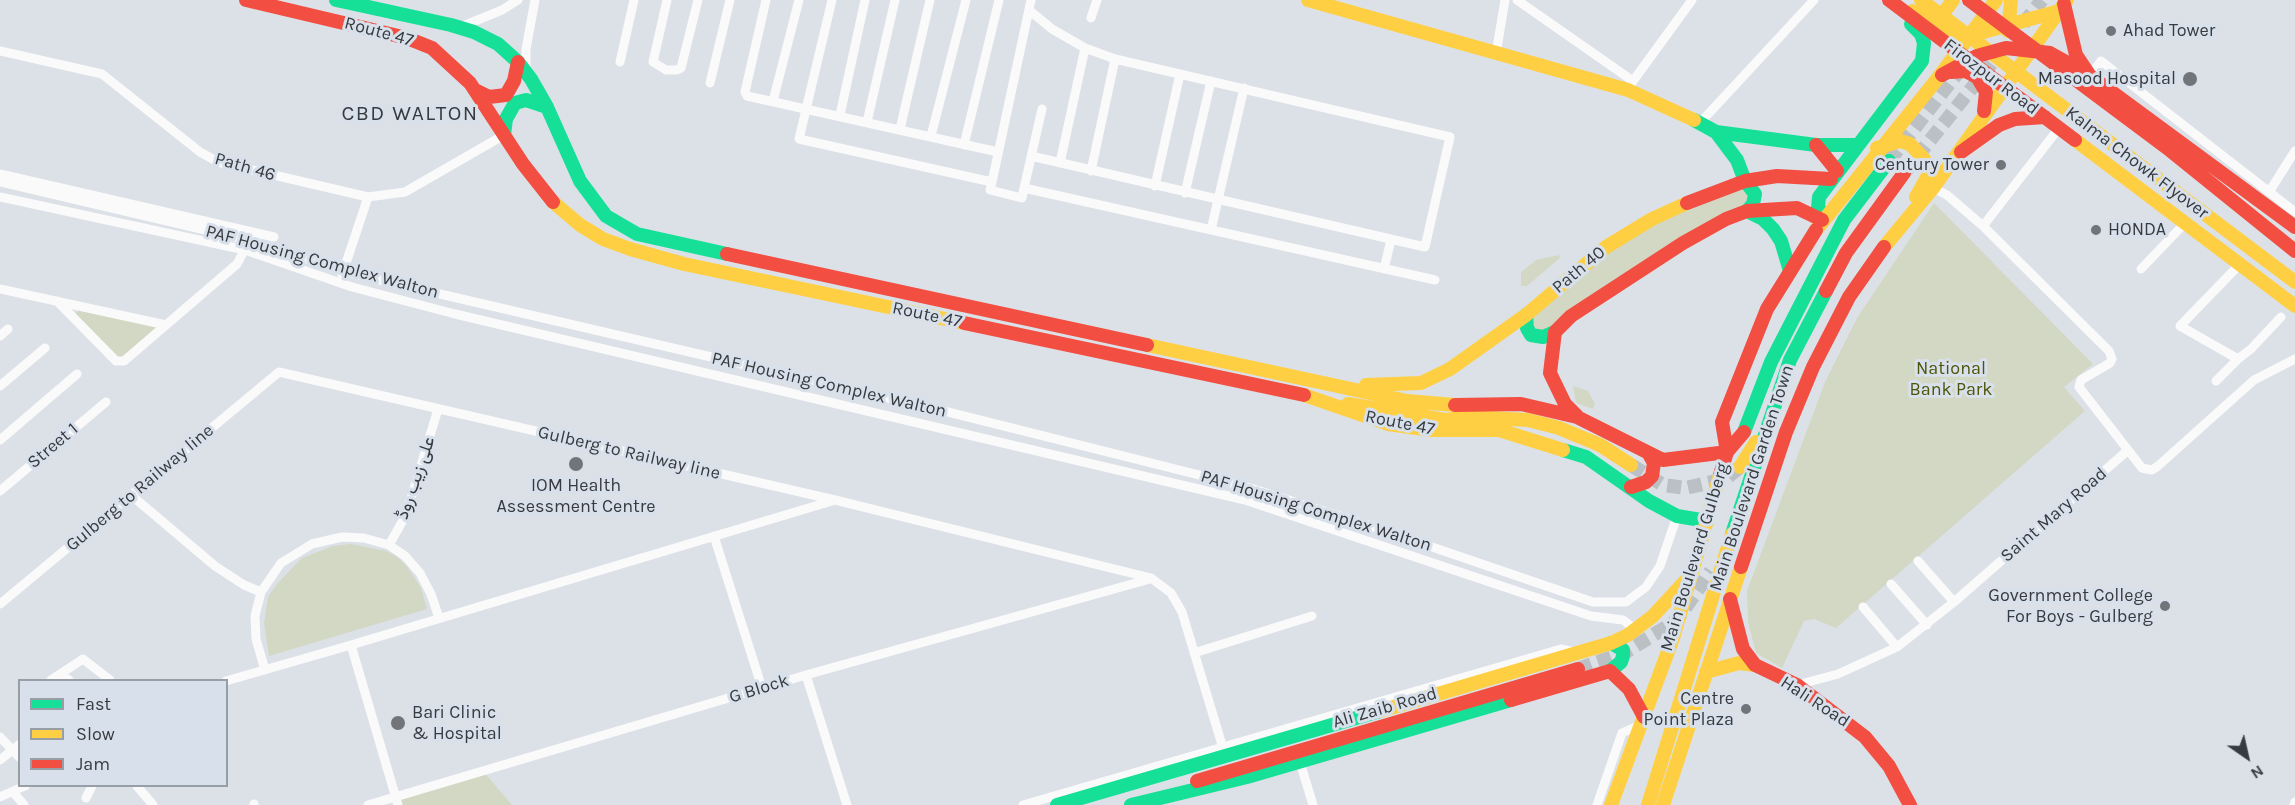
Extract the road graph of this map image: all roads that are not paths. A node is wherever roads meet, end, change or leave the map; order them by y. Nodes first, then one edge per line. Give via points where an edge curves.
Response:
1 (246, 0) edge
2 (336, 0) edge
3 (518, 0) edge
4 (536, 0) edge
5 (634, 0) edge
6 (667, 0) edge
7 (698, 0) edge
8 (730, 0) edge
9 (766, 0) edge
10 (799, 0) edge
11 (832, 0) edge
12 (865, 0) edge
13 (895, 0) edge
14 (930, 0) edge
15 (966, 0) edge
16 (999, 0) edge
17 (1031, 0) edge
18 (1097, 0) edge
19 (1308, 0) edge
20 (1504, 0) edge
21 (1517, 0) edge
22 (1692, 0) edge
23 (1814, 0) edge
24 (1889, 0) edge
25 (1921, 0) edge
26 (1953, 0) edge
27 (1969, 0) edge
28 (1996, 0) edge
29 (2011, 0) edge
30 (2064, 5) edge
31 (1029, 10) junction
32 (1091, 18) dead end
33 (2008, 25) junction
34 (459, 28) junction
35 (1969, 36) junction
36 (1085, 48) junction
37 (2006, 48) junction
38 (2030, 50) junction
39 (0, 51) edge
40 (1957, 51) junction
41 (1496, 54) junction
42 (1115, 59) junction
43 (1969, 60) junction
44 (620, 62) dead end
45 (522, 67) junction
46 (1180, 74) junction
47 (2090, 76) junction
48 (1938, 78) junction
49 (1211, 81) junction
50 (710, 83) dead end
51 (1631, 86) junction
52 (2003, 87) junction
53 (1244, 88) junction
54 (475, 90) junction
55 (773, 101) junction
56 (547, 107) junction
57 (807, 108) junction
58 (1042, 109) dead end
59 (1984, 113) junction
60 (840, 115) junction
61 (2045, 117) junction
62 (867, 122) junction
63 (1699, 124) junction
64 (2059, 128) junction
65 (900, 129) junction
66 (1716, 132) junction
67 (504, 135) junction
68 (931, 136) junction
69 (964, 145) junction
70 (1816, 145) junction
71 (1857, 145) junction
72 (1877, 148) junction
73 (2295, 151) edge
74 (998, 152) junction
75 (1031, 156) junction
76 (1953, 158) junction
77 (1889, 161) tunnel mouth
78 (1060, 163) junction
79 (1091, 171) junction
80 (1904, 173) tunnel mouth
81 (0, 174) edge
82 (1834, 175) junction
83 (1745, 181) junction
84 (0, 182) edge
85 (992, 182) junction
86 (1155, 186) junction
87 (1024, 188) junction
88 (1934, 188) junction
89 (2269, 192) junction
90 (1185, 193) junction
91 (0, 196) edge
92 (368, 197) junction
93 (1218, 201) junction
94 (1747, 211) junction
95 (2295, 212) edge
96 (1823, 218) junction
97 (1904, 220) junction
98 (2186, 222) junction
99 (1983, 226) junction
100 (2295, 227) edge
101 (1211, 230) junction
102 (249, 236) junction
103 (274, 237) dead end
104 (1391, 240) junction
105 (245, 250) junction
106 (2295, 251) edge
107 (2241, 263) junction
108 (1384, 269) junction
109 (2141, 269) dead end
110 (344, 271) junction
111 (1790, 271) junction
112 (1435, 280) dead end
113 (339, 282) junction
114 (2295, 282) edge
115 (0, 289) edge
116 (57, 301) junction
117 (2295, 306) edge
118 (1526, 315) junction
119 (2281, 316) dead end
120 (166, 325) junction
121 (1555, 332) junction
122 (45, 348) dead end
123 (2238, 359) junction
124 (2295, 359) edge
125 (77, 374) dead end
126 (2216, 381) dead end
127 (1340, 385) junction
128 (0, 386) edge
129 (1308, 396) junction
130 (106, 402) dead end
131 (438, 409) junction
132 (1577, 417) junction
133 (1768, 422) junction
134 (0, 440) edge
135 (2127, 451) junction
136 (1726, 452) junction
137 (1649, 454) junction
138 (1631, 465) tunnel mouth
139 (1740, 467) tunnel mouth
140 (1631, 487) junction
141 (1746, 488) junction
142 (0, 491) edge
143 (131, 495) junction
144 (835, 500) junction
145 (1677, 516) junction
146 (1707, 521) junction
147 (714, 536) junction
148 (389, 545) junction
149 (1918, 561) dead end
150 (1711, 571) tunnel mouth
151 (1691, 574) junction
152 (1151, 578) junction
153 (1891, 584) dead end
154 (261, 592) junction
155 (1730, 598) junction
156 (1954, 602) junction
157 (0, 604) edge
158 (1863, 607) dead end
159 (1312, 616) dead end
160 (439, 618) junction
161 (1927, 624) junction
162 (1636, 630) junction
163 (1611, 643) junction
164 (351, 645) junction
165 (1897, 647) junction
166 (1194, 653) junction
167 (1577, 653) junction
168 (1755, 665) junction
169 (1578, 669) tunnel mouth
170 (265, 670) junction
171 (1610, 671) junction
172 (1706, 672) junction
173 (806, 675) junction
174 (54, 679) edge
175 (108, 679) edge
176 (228, 680) edge
177 (1797, 686) junction
178 (762, 688) junction
179 (1642, 721) junction
180 (0, 737) edge
181 (1222, 745) junction
182 (17, 751) edge
183 (0, 760) edge
184 (1300, 762) junction
185 (23, 787) edge
186 (92, 787) edge
187 (138, 787) edge
188 (13, 792) junction
189 (0, 797) edge
190 (86, 798) dead end
191 (397, 801) edge
192 (24, 805) edge
193 (153, 805) edge
194 (368, 805) edge
195 (847, 805) edge
196 (1023, 805) edge
197 (1057, 805) edge
198 (1130, 805) edge
199 (1313, 805) edge
200 (1597, 805) edge
201 (1611, 805) edge
202 (1648, 805) edge
203 (1663, 805) edge
204 (1910, 805) edge

1 - 54 main road, Route 47 via 407,38 432,48
2 - 34 main road, Route 47
3 - 34 street
4 - 45 street
5 - 44 street
6 - 7 street via 653,62 666,70 681,68
8 - 50 street
9 - 55 street via 745,92 747,96
10 - 55 street
11 - 57 street
12 - 60 street
13 - 62 street
14 - 65 street
15 - 68 street
16 - 69 street
17 - 31 street
18 - 32 street
19 - 41 main road
20 - 41 street
21 - 51 street
22 - 51 street
23 - 63 street
24 - 26 main road via 1927,18 1940,18
24 - 35 main road via 1944,32
24 - 40 main road, Firozpur Road
24 - 71 main road via 1921,34 1922,61
25 - 114 main road, Kalma Chowk Flyover
27 - 106 main road, Kalma Chowk Flyover via 2171,151
28 - 35 main road
29 - 33 main road
30 - 33 main road
30 - 38 main road
30 - 47 main road via 2076,55
31 - 36 street
31 - 74 street
33 - 35 main road
33 - 37 main road
34 - 45 main road, Route 47 via 498,44
35 - 40 main road
36 - 42 street
36 - 78 street
37 - 38 main road
37 - 43 main road
37 - 52 main road
38 - 47 main road via 2050,53
38 - 52 main road
39 - 92 street, Path 46 via 102,74 218,162
40 - 43 main road, Firozpur Road
40 - 48 main road
41 - 51 main road
42 - 46 street
42 - 79 street
43 - 48 main road
43 - 52 main road, Firozpur Road
45 - 54 main road via 506,95 489,97
45 - 56 main road, Route 47
46 - 49 street
46 - 86 street
47 - 89 street via 2101,61
47 - 100 main road
48 - 59 main road via 1955,70 1977,77 1986,92
48 - 72 main road, Main Boulevard Gulberg
49 - 53 street
49 - 90 street
51 - 63 main road
52 - 59 main road
52 - 61 main road, Firozpur Road
53 - 93 street
53 - 104 street via 1450,137 1425,248
54 - 67 main road, Route 47
55 - 57 street
56 - 67 main road via 526,100 515,103 506,119
56 - 127 main road, Route 47 via 580,181 606,216 637,234
57 - 60 street
57 - 85 street via 800,140
58 - 75 street
59 - 76 main road
60 - 62 street
61 - 64 main road, Firozpur Road
61 - 76 main road via 2015,119 1999,125
62 - 65 street
63 - 66 main road
64 - 98 main road, Firozpur Road
64 - 99 street
65 - 68 street
66 - 70 main road
66 - 83 main road via 1737,160
67 - 92 street, Path 46 via 405,192
67 - 129 main road, Route 47 via 549,198 580,225 630,249 684,264
68 - 69 street
69 - 74 street
70 - 71 main road
70 - 82 main road
71 - 82 main road
72 - 96 main road, Main Boulevard Gulberg
72 - 97 main road via 1900,141 1910,144 1924,159 1929,174
73 - 89 street
74 - 85 street
75 - 78 street
75 - 87 street
76 - 88 main road
77 - 136 main road, Main Boulevard Garden Town via 1844,220 1771,362 1744,433
78 - 79 street
79 - 86 street
80 - 133 main road, Main Boulevard Garden Town via 1835,271 1790,360
81 - 102 street
82 - 83 main road, Path 40
82 - 96 main road via 1816,204
83 - 94 main road via 1755,194
83 - 118 main road, Path 40 via 1685,204 1630,232 1578,269
84 - 102 street, PAF Housing Complex Walton
85 - 87 street via 990,189 1022,198
86 - 90 street
87 - 101 street
88 - 97 main road
88 - 99 street
89 - 95 street
90 - 93 street
91 - 105 street, PAF Housing Complex Walton
92 - 110 street
93 - 101 street
93 - 104 street
94 - 96 main road, Path 40 via 1797,208
94 - 111 main road via 1773,229
94 - 121 main road, Path 40 via 1683,243 1571,316
96 - 111 main road, Main Boulevard Gulberg
97 - 155 main road via 1869,264 1814,367 1786,432
98 - 107 main road, Firozpur Road
98 - 109 street
99 - 135 street via 2109,351 2110,363 2080,380 2079,387
101 - 108 street
102 - 103 street
102 - 105 street
102 - 110 street, PAF Housing Complex Walton
104 - 108 street
105 - 113 street, PAF Housing Complex Walton
105 - 120 street via 237,264
107 - 117 main road, Firozpur Road
107 - 123 street via 2180,326
108 - 112 street
110 - 113 street
110 - 145 street, PAF Housing Complex Walton via 948,412 1247,487 1593,602 1626,602 1646,587 1660,566
111 - 136 main road, Main Boulevard Gulberg via 1764,316 1722,422
113 - 162 street, PAF Housing Complex Walton via 455,314 1245,500 1583,613 1623,620
115 - 116 street
116 - 120 street
116 - 120 street via 118,363
118 - 121 main road via 1531,334 1543,337
118 - 127 main road, Path 40 via 1450,369 1421,383
119 - 123 street
121 - 132 main road via 1550,373 1565,404
122 - 128 street
123 - 126 street
124 - 135 street via 2254,380 2152,470 2142,468
125 - 134 street
127 - 132 main road, Route 47 via 1422,403 1521,405
129 - 138 main road via 1414,417 1528,420 1600,445
129 - 140 main road, Route 47 via 1388,424 1438,431 1499,430 1551,444 1586,457
130 - 142 street, Street 1
131 - 143 street, Gulberg to Railway line via 279,372
131 - 144 street, Gulberg to Railway line
131 - 148 street, علی زیب روڈ via 406,514
132 - 137 main road, Route 47
133 - 139 main road
133 - 141 main road, Main Boulevard Garden Town
135 - 156 street, Saint Mary Road
136 - 137 main road, Route 47 via 1672,461
136 - 146 main road, Main Boulevard Gulberg
137 - 140 main road via 1654,463 1652,476
140 - 145 main road, Route 47
141 - 150 main road
141 - 202 main road, Main Boulevard Garden Town
143 - 154 street via 215,566
143 - 157 street, Gulberg to Railway line
144 - 147 street
144 - 152 street, Gulberg to Railway line
145 - 146 main road, Route 47
146 - 151 main road, Main Boulevard Gulberg
147 - 160 street
147 - 178 street
148 - 154 street via 342,537 312,544 281,563
148 - 160 street via 420,573
149 - 156 street
151 - 162 main road, Ali Zaib Road
151 - 179 main road, Main Boulevard Gulberg via 1673,638
152 - 166 street, Gulberg to Railway line via 1170,593 1182,612
152 - 173 street, G Block
153 - 161 street
154 - 170 street via 255,616 256,639
155 - 168 main road via 1743,649
155 - 172 main road
156 - 161 street, Saint Mary Road
158 - 165 street
159 - 166 street
160 - 164 street
161 - 165 street, Saint Mary Road
162 - 163 main road, Ali Zaib Road
163 - 167 main road, Ali Zaib Road
163 - 171 main road via 1623,650 1623,656
164 - 170 street
164 - 191 street
165 - 177 street, Saint Mary Road via 1838,674
166 - 181 street, Gulberg to Railway line
167 - 181 street via 1561,649
167 - 197 main road, Ali Zaib Road
168 - 172 main road via 1739,663
168 - 177 main road, Hali Road
169 - 198 main road via 1251,763
170 - 176 street
171 - 179 main road via 1629,688
171 - 184 main road, Ali Zaib Road
172 - 203 main road
173 - 178 street, G Block
173 - 195 street
174 - 175 street via 83,659
177 - 204 main road, Hali Road via 1865,737 1889,766
178 - 191 street, G Block
179 - 200 street via 1622,733
179 - 201 main road, Main Boulevard Gulberg
180 - 182 street
181 - 196 street
182 - 183 street
184 - 198 main road, Ali Zaib Road
184 - 199 street
185 - 188 street
186 - 190 street
187 - 193 street
188 - 189 street
188 - 192 street
191 - 194 street, G Block

